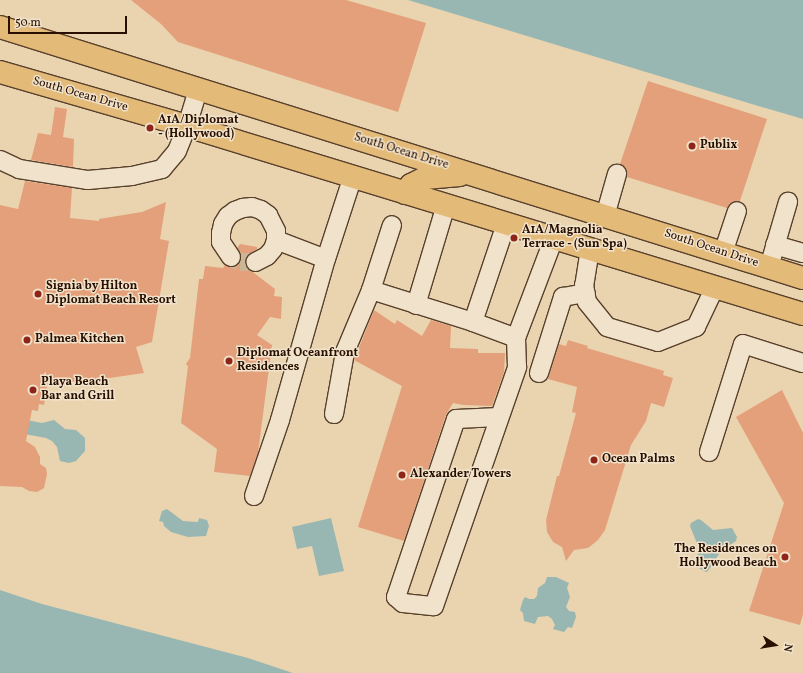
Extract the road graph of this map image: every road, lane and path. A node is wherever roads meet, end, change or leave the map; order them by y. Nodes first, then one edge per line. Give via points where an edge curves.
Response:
1 (0, 27) edge
2 (0, 72) edge
3 (198, 89) junction
4 (187, 126) junction
5 (0, 160) edge
6 (472, 174) junction
7 (617, 174) dead end
8 (353, 176) junction
9 (405, 193) junction
10 (788, 202) dead end
11 (446, 205) junction
12 (737, 211) dead end
13 (605, 216) junction
14 (506, 224) junction
15 (392, 225) dead end
16 (554, 238) junction
17 (276, 240) junction
18 (775, 245) junction
19 (590, 249) junction
20 (723, 253) junction
21 (803, 254) edge
22 (231, 257) tunnel mouth
23 (326, 259) junction
24 (255, 262) tunnel mouth
25 (769, 267) junction
26 (803, 278) edge
27 (715, 287) junction
28 (371, 290) junction
29 (586, 293) junction
30 (416, 305) junction
31 (803, 314) edge
32 (473, 322) junction
33 (516, 338) junction
34 (803, 363) edge
35 (538, 374) dead end
36 (334, 414) dead end
37 (499, 417) junction
38 (709, 452) dead end
39 (254, 496) dead end

1 - 3 main road, South Ocean Drive
2 - 4 main road, South Ocean Drive
3 - 4 lane
3 - 6 main road, South Ocean Drive
4 - 5 lane via 177,150 162,169 132,176 88,180 19,169
4 - 8 main road, South Ocean Drive
6 - 9 main road via 425,178 411,185
6 - 13 main road, South Ocean Drive
7 - 13 lane
8 - 9 main road, South Ocean Drive
8 - 23 lane
9 - 11 main road, South Ocean Drive
10 - 18 lane
11 - 14 main road, South Ocean Drive
11 - 30 lane
12 - 20 lane
13 - 20 main road, South Ocean Drive
14 - 16 main road, South Ocean Drive
14 - 32 lane
15 - 28 lane
16 - 19 main road, South Ocean Drive
16 - 33 lane
17 - 22 lane via 273,222 264,213 252,207 235,211 228,216 221,233 221,242
17 - 23 lane
17 - 24 lane via 267,256
18 - 21 lane
18 - 25 lane
19 - 27 main road, South Ocean Drive
19 - 29 lane via 584,285
20 - 25 main road, South Ocean Drive
23 - 39 lane via 280,420
25 - 26 main road, South Ocean Drive
27 - 29 lane via 696,327 658,342 607,327 587,302
27 - 31 main road, South Ocean Drive
28 - 30 lane
28 - 36 lane via 345,352
29 - 35 lane via 563,297
30 - 32 lane
32 - 33 lane
33 - 37 lane via 517,367
34 - 38 lane via 743,344
37 - 37 lane via 434,606 403,603 396,597 406,562 456,419

